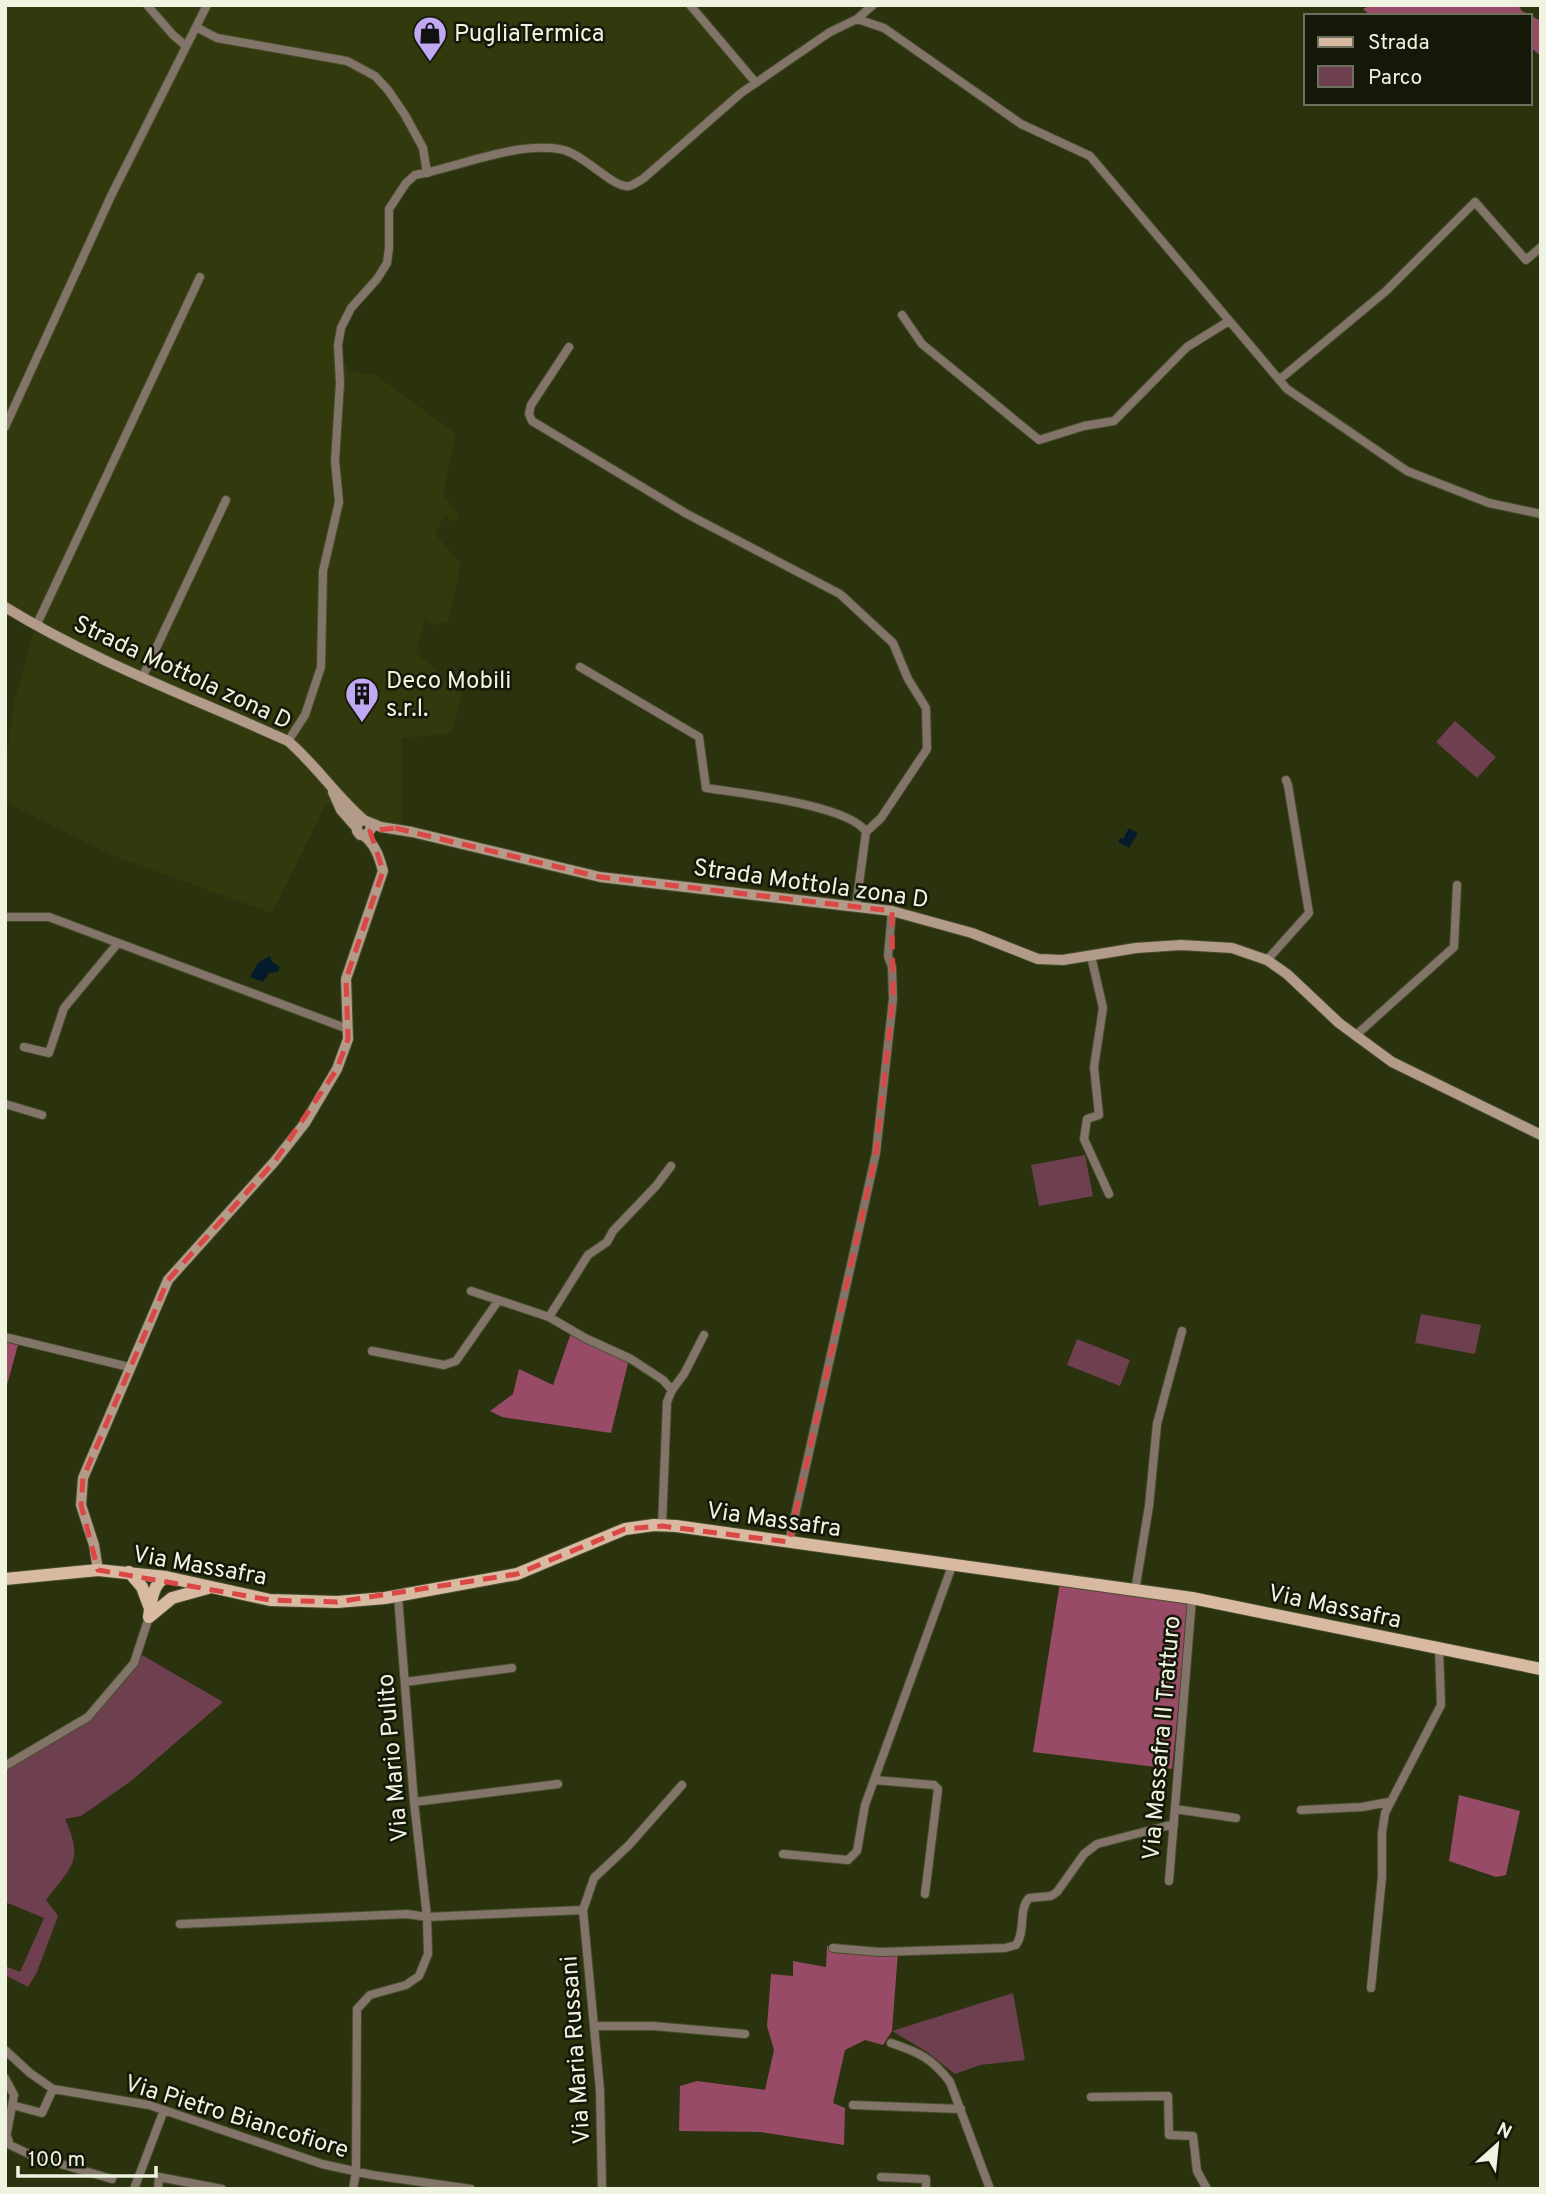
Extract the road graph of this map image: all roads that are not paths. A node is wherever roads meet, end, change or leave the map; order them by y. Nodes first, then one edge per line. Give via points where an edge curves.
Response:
1 (147, 5) edge
2 (208, 5) edge
3 (690, 5) edge
4 (873, 5) edge
5 (862, 8) edge
6 (857, 19) junction
7 (196, 27) junction
8 (187, 46) junction
9 (756, 83) junction
10 (427, 173) junction
11 (1541, 247) edge
12 (200, 277) dead end
13 (902, 315) dead end
14 (1229, 321) junction
15 (569, 347) dead end
16 (1279, 380) junction
17 (5, 426) edge
18 (226, 500) dead end
19 (1541, 514) edge
20 (5, 607) edge
21 (36, 626) junction
22 (580, 667) dead end
23 (142, 678) junction
24 (288, 741) junction
25 (1286, 780) dead end
26 (366, 831) junction
27 (866, 832) junction
28 (1457, 885) dead end
29 (856, 906) junction
30 (892, 911) junction
31 (5, 917) edge
32 (118, 943) junction
33 (1091, 956) junction
34 (1267, 961) junction
35 (348, 1029) junction
36 (1355, 1035) junction
37 (24, 1047) dead end
38 (5, 1104) edge
39 (42, 1115) dead end
40 (1541, 1135) edge
41 (671, 1166) dead end
42 (1109, 1194) dead end
43 (471, 1291) dead end
44 (498, 1301) junction
45 (549, 1317) junction
46 (1182, 1331) dead end
47 (705, 1335) dead end
48 (5, 1337) edge
49 (372, 1351) dead end
50 (129, 1367) junction
51 (672, 1390) junction
52 (662, 1526) junction
53 (789, 1542) junction
54 (952, 1566) junction
55 (98, 1570) junction
56 (129, 1572) junction
57 (166, 1577) junction
58 (5, 1579) edge
59 (212, 1587) junction
60 (1135, 1591) junction
61 (398, 1596) junction
62 (1192, 1598) junction
63 (163, 1604) junction
64 (149, 1613) junction
65 (1439, 1649) junction
66 (512, 1668) dead end
67 (1541, 1669) edge
68 (405, 1682) junction
69 (5, 1766) edge
70 (874, 1780) junction
71 (558, 1784) dead end
72 (682, 1785) dead end
73 (414, 1802) junction
74 (1390, 1802) junction
75 (1175, 1810) junction
76 (1301, 1810) dead end
77 (1236, 1818) dead end
78 (1174, 1824) junction
79 (783, 1854) dead end
80 (1169, 1881) dead end
81 (925, 1894) dead end
82 (583, 1910) junction
83 (427, 1917) junction
84 (180, 1924) dead end
85 (833, 1948) dead end
86 (1371, 1988) dead end
87 (594, 2026) junction
88 (745, 2034) dead end
89 (891, 2043) dead end
90 (5, 2050) edge
91 (5, 2078) edge
92 (53, 2089) junction
93 (1091, 2097) dead end
94 (12, 2105) junction
95 (853, 2105) dead end
96 (961, 2109) junction
97 (164, 2110) junction
98 (6, 2131) edge
99 (356, 2172) junction
100 (881, 2177) dead end
101 (112, 2179) dead end
102 (134, 2189) edge
103 (158, 2189) edge
104 (222, 2189) edge
105 (353, 2189) edge
106 (471, 2189) edge
107 (602, 2189) edge
108 (926, 2189) edge
109 (990, 2189) edge
110 (1207, 2189) edge

1 - 8 street
2 - 7 street
3 - 9 street
4 - 5 street
5 - 6 street
6 - 9 street
6 - 14 street via 884,28 1021,124 1090,156
7 - 8 street
7 - 10 street via 217,37 347,61 375,76 423,148
8 - 17 street via 111,196
9 - 10 street via 629,186 618,185 578,155 561,149 508,152
10 - 24 street via 408,181 389,209 387,263 341,328 335,461 339,502 323,571 321,667 305,715
11 - 16 street via 1526,260 1475,202 1386,291
12 - 21 street
13 - 14 street via 930,351 1039,440 1114,421 1187,347
14 - 16 street
15 - 27 street via 531,405 532,421 687,514 839,594 893,643 926,708 927,749 881,818
16 - 19 street via 1407,471 1489,503
18 - 23 street
20 - 21 main road, Strada Mottola zona D
21 - 23 main road, Strada Mottola zona D
22 - 27 street via 699,737 706,788 834,813 862,825
23 - 24 main road, Strada Mottola zona D
24 - 26 main road, Strada Mottola zona D via 332,789 341,810
25 - 34 street via 1309,913
26 - 29 main road, Strada Mottola zona D via 395,828 600,877
26 - 35 main road via 383,871 346,979
27 - 29 street
28 - 36 street via 1454,947
29 - 30 main road, Strada Mottola zona D
30 - 33 main road, Strada Mottola zona D via 972,933 1038,959
30 - 53 street via 888,956 893,999 876,1153
31 - 32 street via 49,917
32 - 35 street
32 - 37 street via 64,1008 49,1054
33 - 34 main road, Strada Mottola zona D via 1136,948 1205,945 1232,948
33 - 42 street via 1103,1008 1094,1067 1099,1115 1087,1119 1084,1139
34 - 36 main road, Strada Mottola zona D
35 - 50 main road via 338,1069 305,1122 169,1280
36 - 40 main road, Strada Mottola zona D via 1392,1062
38 - 39 street
41 - 45 street via 610,1238 588,1255
43 - 44 street
44 - 45 street
44 - 49 street via 452,1364
45 - 51 street via 631,1359
46 - 60 street via 1157,1424
47 - 51 street
48 - 50 street
50 - 55 main road via 83,1478 81,1505
51 - 52 street via 667,1402
52 - 53 main road, Via Massafra
52 - 61 main road, Via Massafra via 625,1529 517,1574
53 - 54 main road, Via Massafra
54 - 60 main road, Via Massafra
54 - 70 street
55 - 56 main road, Via Massafra
55 - 58 main road, Via Massafra
56 - 57 main road, Via Massafra
56 - 64 main road via 146,1594
57 - 59 main road, Via Massafra
57 - 63 main road via 171,1587
57 - 64 main road via 155,1588
59 - 61 main road, Via Massafra via 270,1600 337,1602
59 - 63 main road via 178,1595
60 - 62 main road, Via Massafra
61 - 68 street, Via Mario Pulito
62 - 65 main road, Via Massafra
62 - 75 street, Via Massafra II Tratturo
63 - 64 main road
64 - 69 street via 134,1663 88,1717
65 - 67 main road, Via Massafra
65 - 74 street via 1441,1705
66 - 68 street
68 - 73 street, Via Mario Pulito
70 - 79 street via 858,1852 848,1860
70 - 81 street via 938,1789
71 - 73 street
72 - 82 street via 594,1878
73 - 83 street, Via Mario Pulito
74 - 76 street
74 - 86 street via 1382,1833
75 - 77 street
75 - 78 street, Via Massafra II Tratturo
78 - 80 street, Via Massafra II Tratturo
78 - 85 street via 1088,1850 1056,1892 1025,1902 1016,1945 880,1952
82 - 83 street
82 - 87 street, Via Maria Russani
83 - 84 street via 407,1914
83 - 99 street, Via Mario Pulito via 428,1954 419,1976 370,1996 357,2009
87 - 88 street
87 - 107 street, Via Maria Russani
89 - 96 street via 925,2056 938,2067
90 - 92 street, Via Pietro Biancofiore
91 - 94 street
92 - 94 street via 43,2113
92 - 97 street, Via Pietro Biancofiore
93 - 110 street via 1168,2096 1169,2136 1193,2136 1197,2171
94 - 98 street
95 - 96 street
96 - 109 street
97 - 99 street, Via Pietro Biancofiore
97 - 102 street
98 - 101 street via 10,2145 33,2156
99 - 105 street, Via Mario Pulito
99 - 106 street, Via Pietro Biancofiore
100 - 108 street via 926,2179
103 - 104 street via 159,2177

